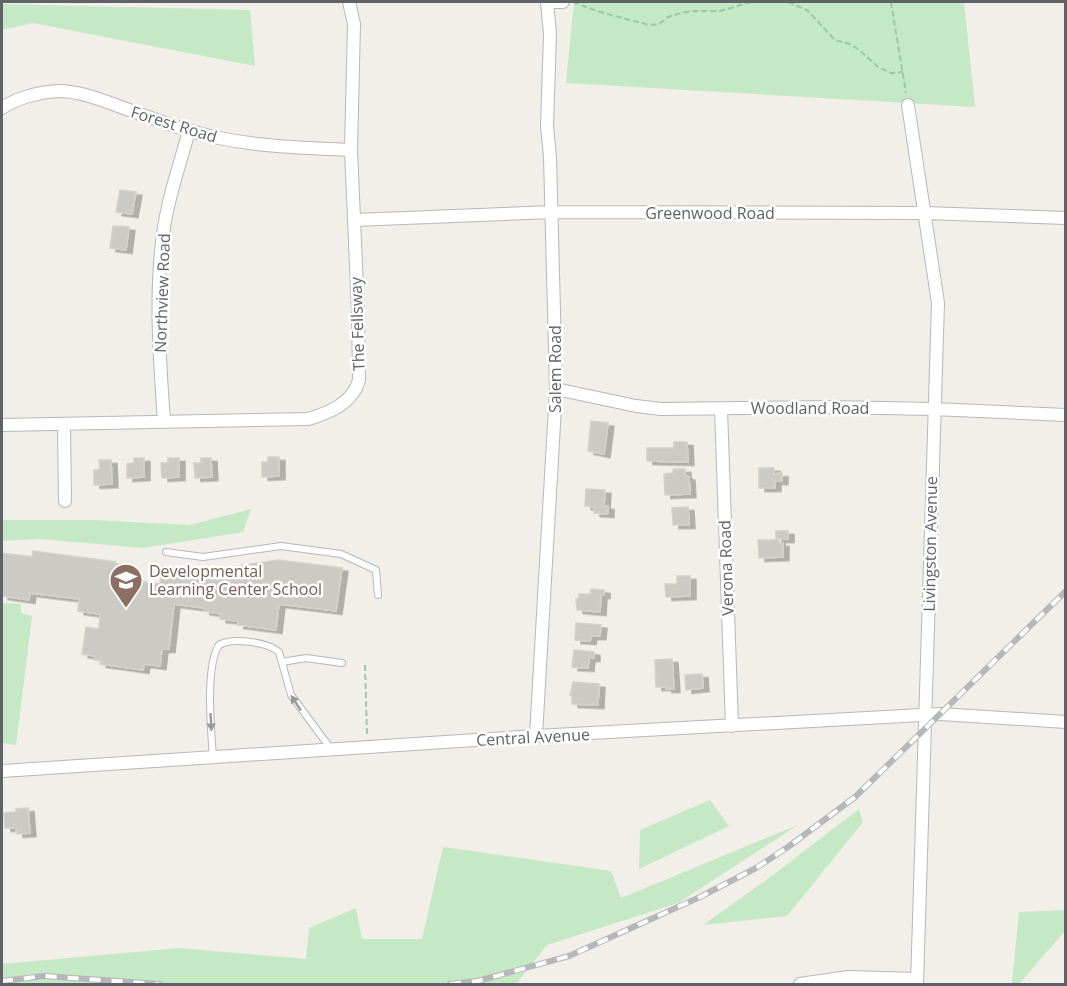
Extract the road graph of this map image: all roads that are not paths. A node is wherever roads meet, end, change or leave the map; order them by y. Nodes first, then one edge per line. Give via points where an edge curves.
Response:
1 (349, 2) edge
2 (547, 2) edge
3 (563, 2) edge
4 (908, 105) road end
5 (2, 108) edge
6 (189, 131) junction
7 (351, 150) junction
8 (552, 212) junction
9 (925, 213) junction
10 (1065, 218) edge
11 (355, 220) junction
12 (556, 389) junction
13 (721, 409) junction
14 (933, 409) junction
15 (1065, 415) edge
16 (164, 422) junction
17 (64, 424) junction
18 (2, 425) edge
19 (65, 501) dead end
20 (166, 552) dead end
21 (378, 596) dead end
22 (282, 662) junction
23 (342, 663) dead end
24 (926, 715) junction
25 (1065, 722) edge
26 (732, 726) junction
27 (536, 736) junction
28 (331, 750) junction
29 (213, 757) junction
30 (2, 771) edge
31 (917, 982) edge
32 (800, 984) edge

1 - 7 street, The Fellsway via 354,24
2 - 3 street
2 - 8 street, Salem Road
4 - 9 street, Livingston Avenue
5 - 6 street, Forest Road via 23,98 58,91 102,100
6 - 7 street, Forest Road via 258,144
6 - 16 street, Northview Road via 162,241 158,310
7 - 11 street, The Fellsway
8 - 9 street, Greenwood Road
8 - 11 street, Greenwood Road
8 - 12 street, Salem Road
9 - 10 street, Greenwood Road
9 - 14 street, Livingston Avenue via 938,303
11 - 16 street, The Fellsway via 359,358 356,391 336,408 308,419
12 - 13 street, Woodland Road via 644,407
12 - 27 street, Salem Road
13 - 14 street, Woodland Road
13 - 26 street, Verona Road
14 - 15 street, Woodland Road
14 - 24 street, Livingston Avenue
16 - 17 street, The Fellsway
17 - 18 street, The Fellsway
17 - 19 street
20 - 21 lane via 203,557 281,546 340,554 376,570
22 - 23 lane via 306,658
28 -> 22 lane via 291,695
22 -> 29 lane via 279,652 264,644 230,641 218,648 212,666
24 - 25 street, Central Avenue
24 - 26 street, Central Avenue
24 - 31 street, Livingston Avenue
26 - 27 street, Central Avenue
27 - 28 street, Central Avenue
28 - 29 street, Central Avenue
29 - 30 street, Central Avenue
31 - 32 street via 848,978

